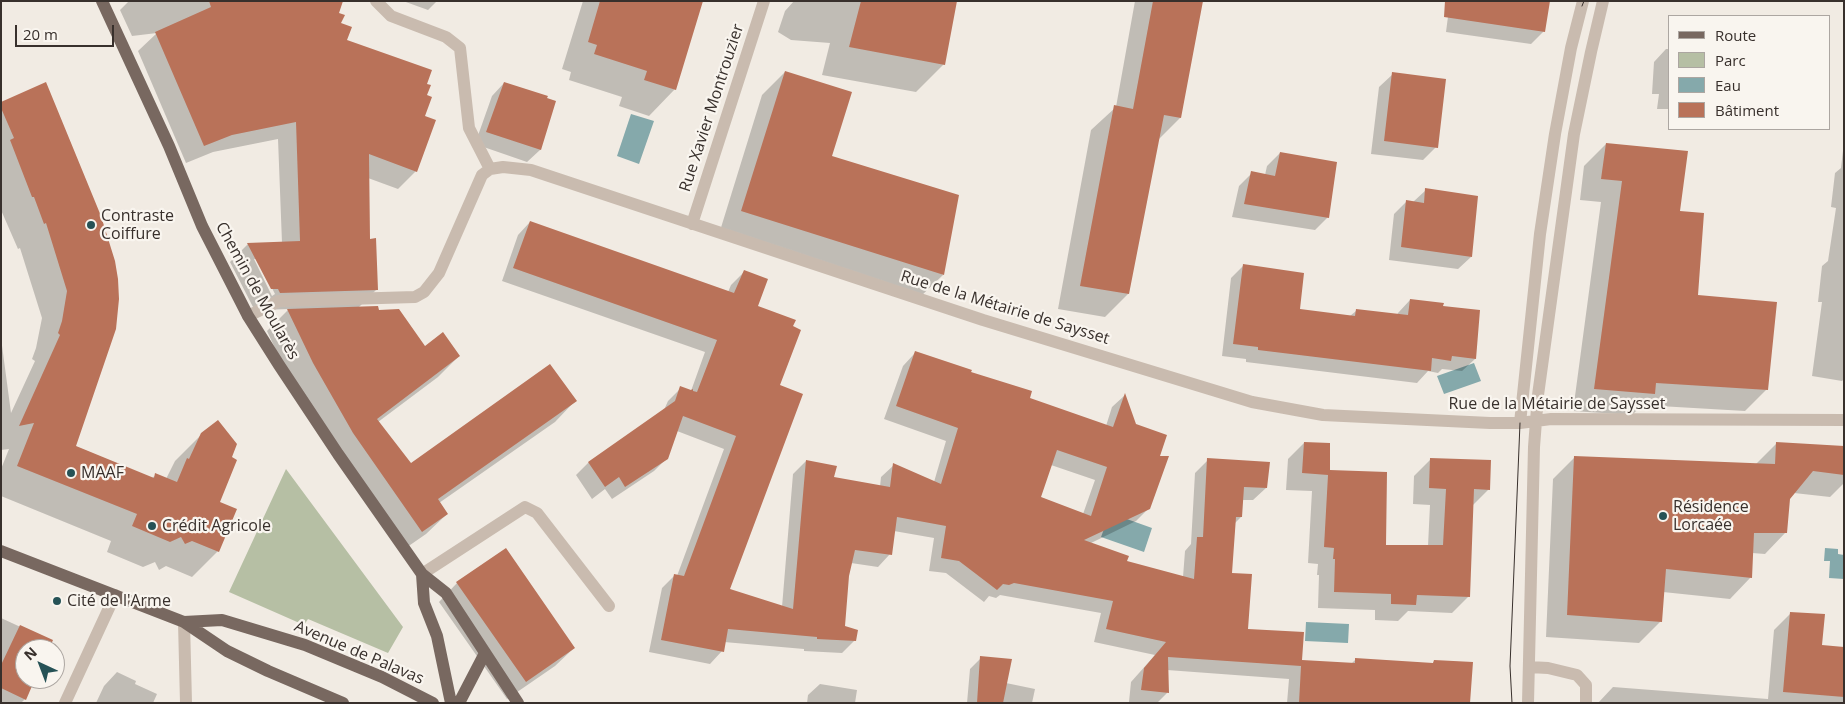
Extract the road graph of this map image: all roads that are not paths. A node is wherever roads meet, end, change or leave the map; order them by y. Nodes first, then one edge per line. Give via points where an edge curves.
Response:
1 (102, 1) edge
2 (376, 1) edge
3 (764, 1) edge
4 (1603, 1) edge
5 (1582, 4) edge
6 (490, 169) junction
7 (692, 224) junction
8 (248, 316) junction
9 (1844, 420) edge
10 (1535, 421) junction
11 (1520, 423) junction
12 (1, 550) edge
13 (422, 574) junction
14 (115, 595) junction
15 (609, 606) dead end
16 (184, 622) junction
17 (485, 654) junction
18 (1529, 667) junction
19 (65, 703) edge
20 (186, 703) edge
21 (343, 703) edge
22 (433, 703) edge
23 (451, 703) edge
24 (459, 703) edge
25 (518, 703) edge
26 (1528, 703) edge
27 (1586, 703) edge

1 - 8 main road, Chemin de Moularès via 202,226
2 - 6 street via 391,16 446,38 460,48 469,128
3 - 7 street, Rue Xavier Montrouzier
4 - 10 street via 1574,134
5 - 11 street via 1555,134 1540,234
6 - 7 street, Rue de la Métairie de Saysset via 531,170
6 - 8 street via 482,175 439,273 424,292 415,296 278,301
7 - 11 street, Rue de la Métairie de Saysset via 983,320 1252,402 1323,415
8 - 13 main road, Chemin de Moularès
9 - 10 street, Rue de la Métairie de Saysset
10 - 11 street, Rue de la Métairie de Saysset
10 - 18 street
12 - 14 main road, Avenue de Palavas
13 - 15 street via 524,507 537,513
13 - 17 main road, Chemin de Moularès via 446,593
13 - 23 main road via 424,603 438,636
14 - 16 main road, Avenue de Palavas
14 - 19 street
16 - 20 street
16 - 21 main road, Avenue de Palavas via 227,651
16 - 22 main road, Avenue de Palavas via 222,620 305,645 382,677
17 - 24 main road
17 - 25 main road, Chemin de Moularès
18 - 26 street
18 - 27 street via 1577,675 1586,685

